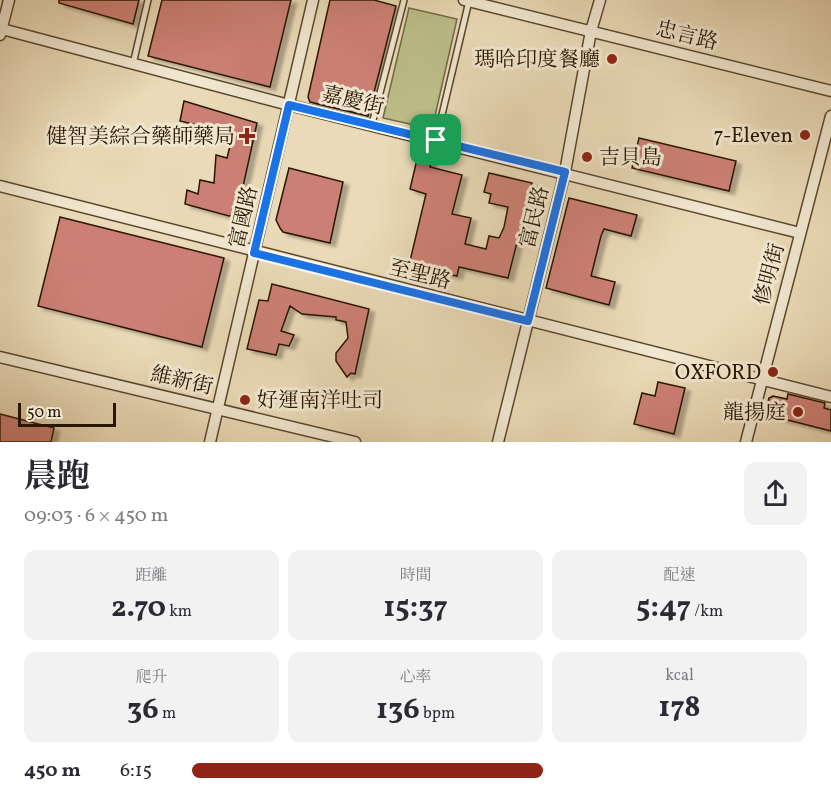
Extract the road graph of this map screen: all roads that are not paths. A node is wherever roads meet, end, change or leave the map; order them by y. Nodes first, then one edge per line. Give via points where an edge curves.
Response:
1 (9, 0) edge
2 (148, 0) edge
3 (313, 0) edge
4 (404, 0) edge
5 (600, 0) edge
6 (467, 1) edge
7 (591, 31) junction
8 (1, 32) edge
9 (133, 64) junction
10 (831, 91) edge
11 (289, 105) junction
12 (831, 116) edge
13 (372, 124) junction
14 (436, 140) junction
15 (565, 172) junction
16 (0, 186) edge
17 (800, 233) junction
18 (254, 253) junction
19 (528, 321) junction
20 (0, 357) edge
21 (763, 379) junction
22 (831, 397) edge
23 (218, 409) junction
24 (210, 442) edge
25 (355, 442) edge
26 (498, 442) edge
27 (746, 442) edge

1 - 8 street
2 - 9 lane
3 - 11 street, 富國路
4 - 13 lane
5 - 7 street, 富民路
6 - 7 street, 忠言路
6 - 14 lane
7 - 10 street, 忠言路
7 - 15 street, 富民路
8 - 9 street, 嘉慶街
9 - 11 street, 嘉慶街
11 - 13 street, 嘉慶街
11 - 18 street, 富國路
12 - 17 street, 修明街
13 - 14 street, 嘉慶街
14 - 15 street, 嘉慶街
15 - 17 street, 嘉慶街
15 - 19 street, 富民路
16 - 18 street, 至聖路
17 - 21 street, 修明街
18 - 19 street, 至聖路
18 - 23 street, 富國路
19 - 21 street, 至聖路
19 - 26 street, 富民路
20 - 23 street, 維新街
21 - 22 street, 至聖路
21 - 27 street, 修明街
23 - 24 street, 富國路
23 - 25 street, 維新街

